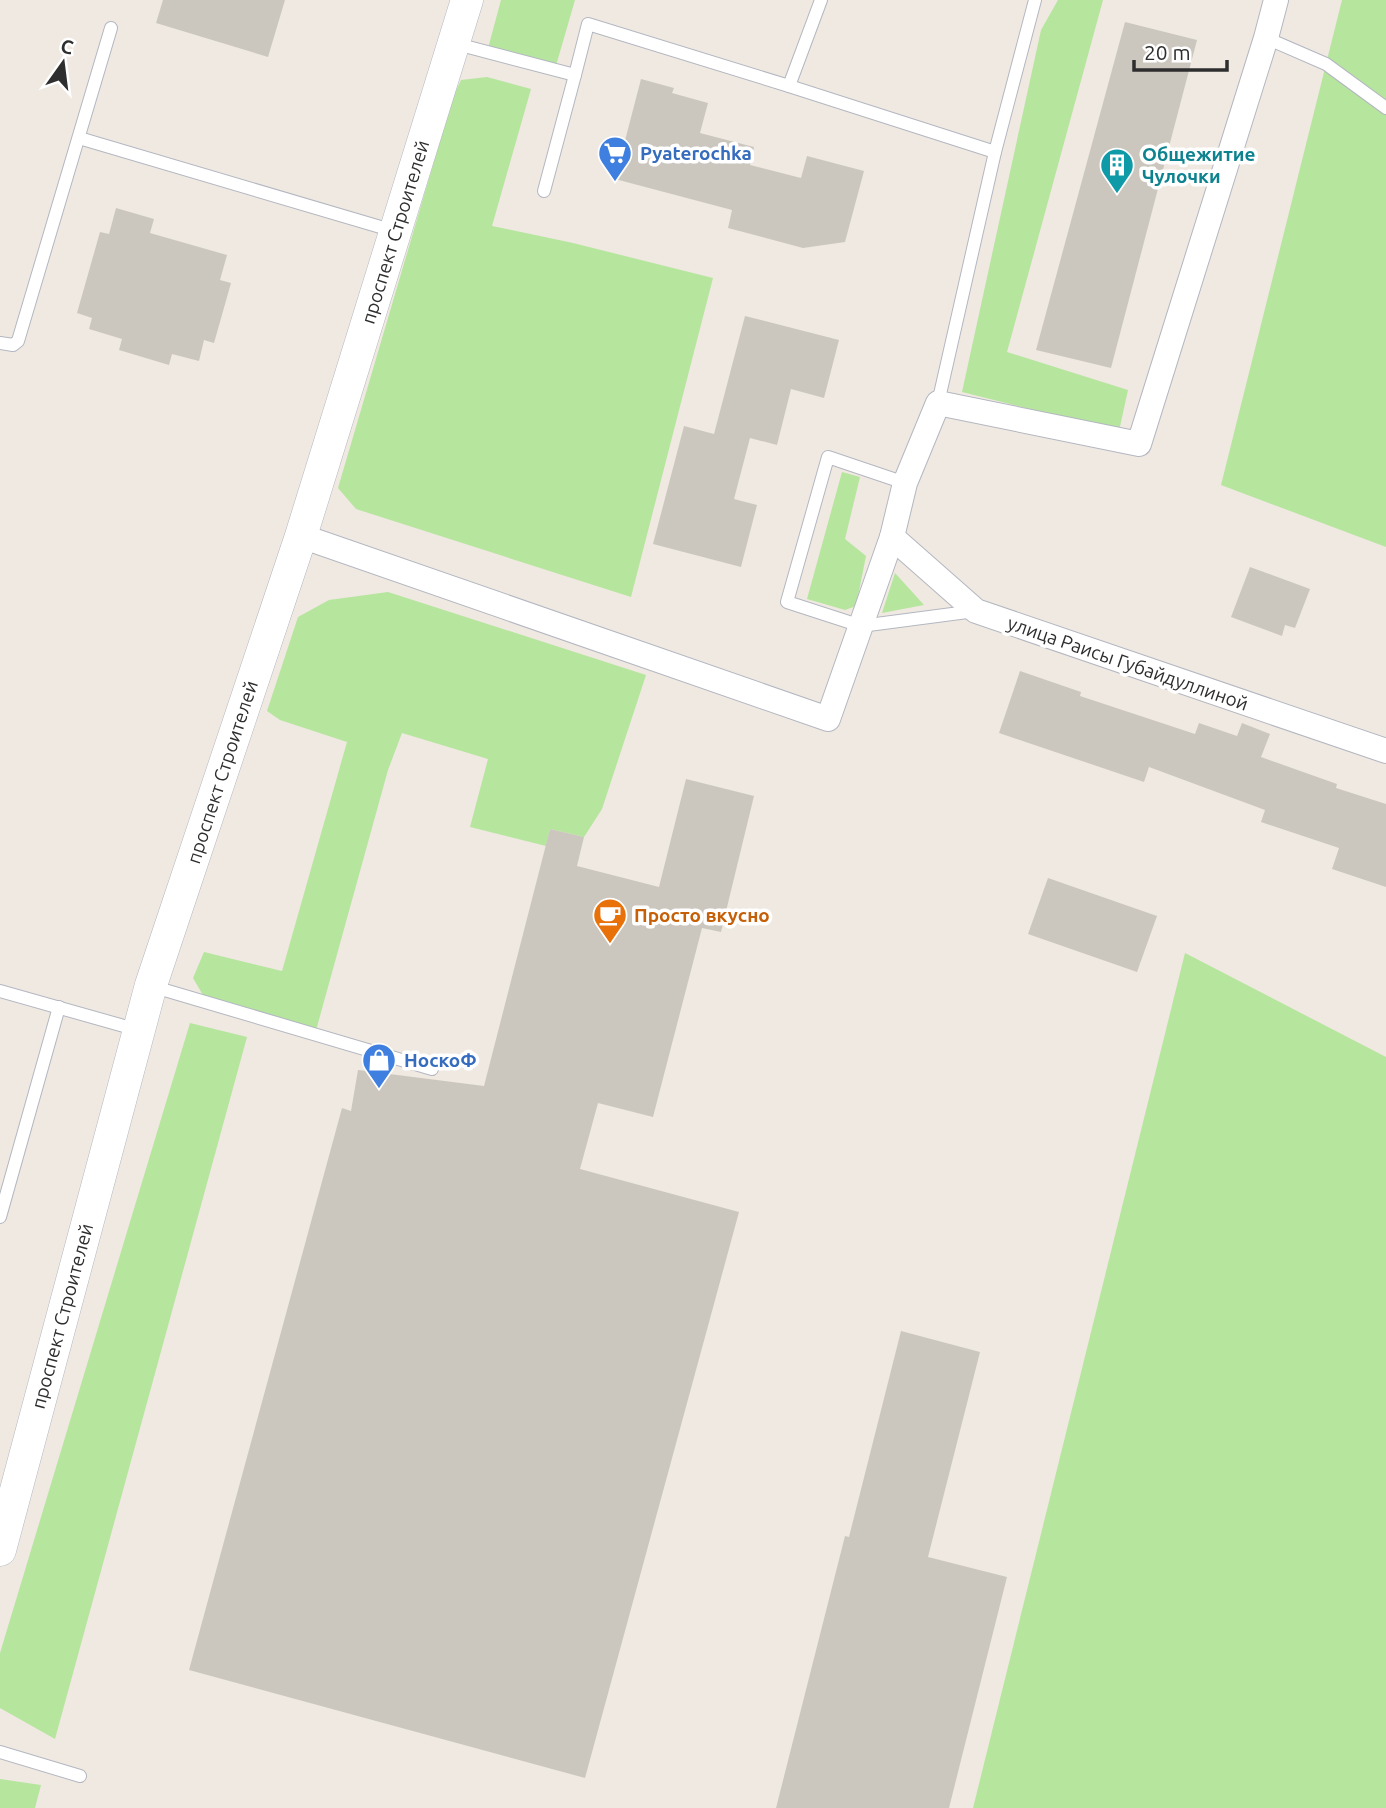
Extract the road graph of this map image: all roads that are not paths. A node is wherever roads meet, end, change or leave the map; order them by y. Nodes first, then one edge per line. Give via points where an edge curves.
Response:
1 (467, 0) edge
2 (821, 0) edge
3 (1035, 0) edge
4 (1276, 0) edge
5 (111, 28) dead end
6 (1266, 38) junction
7 (453, 43) junction
8 (575, 75) junction
9 (789, 86) junction
10 (1386, 108) edge
11 (79, 138) junction
12 (995, 152) junction
13 (544, 191) dead end
14 (395, 232) junction
15 (0, 343) edge
16 (938, 404) junction
17 (905, 483) junction
18 (300, 536) junction
19 (892, 537) junction
20 (976, 611) junction
21 (861, 626) junction
22 (1386, 751) edge
23 (150, 985) junction
24 (0, 991) edge
25 (59, 1007) junction
26 (138, 1030) junction
27 (432, 1069) dead end
28 (0, 1217) edge
29 (5, 1508) edge
30 (0, 1550) edge
31 (0, 1752) edge
32 (80, 1776) dead end

1 - 7 street, проспект Строителей
2 - 9 lane
3 - 12 lane
4 - 6 street
5 - 11 lane
6 - 10 lane via 1326,64
6 - 16 street via 1139,444
7 - 8 lane
7 - 14 street, проспект Строителей
8 - 9 lane via 588,24
8 - 13 lane
9 - 12 lane
11 - 14 lane
11 - 15 lane via 18,341
12 - 16 lane
14 - 18 street, проспект Строителей
16 - 17 street
17 - 19 street
17 - 21 lane via 828,457 787,602
18 - 21 street via 828,719
18 - 23 street, проспект Строителей
19 - 20 street, улица Раисы Губайдуллиной
19 - 21 street
20 - 21 lane
20 - 22 street, улица Раисы Губайдуллиной
23 - 26 street, проспект Строителей
23 - 27 lane
24 - 25 lane
25 - 26 lane
25 - 28 lane
26 - 29 street, проспект Строителей
29 - 30 street, проспект Строителей
31 - 32 lane

